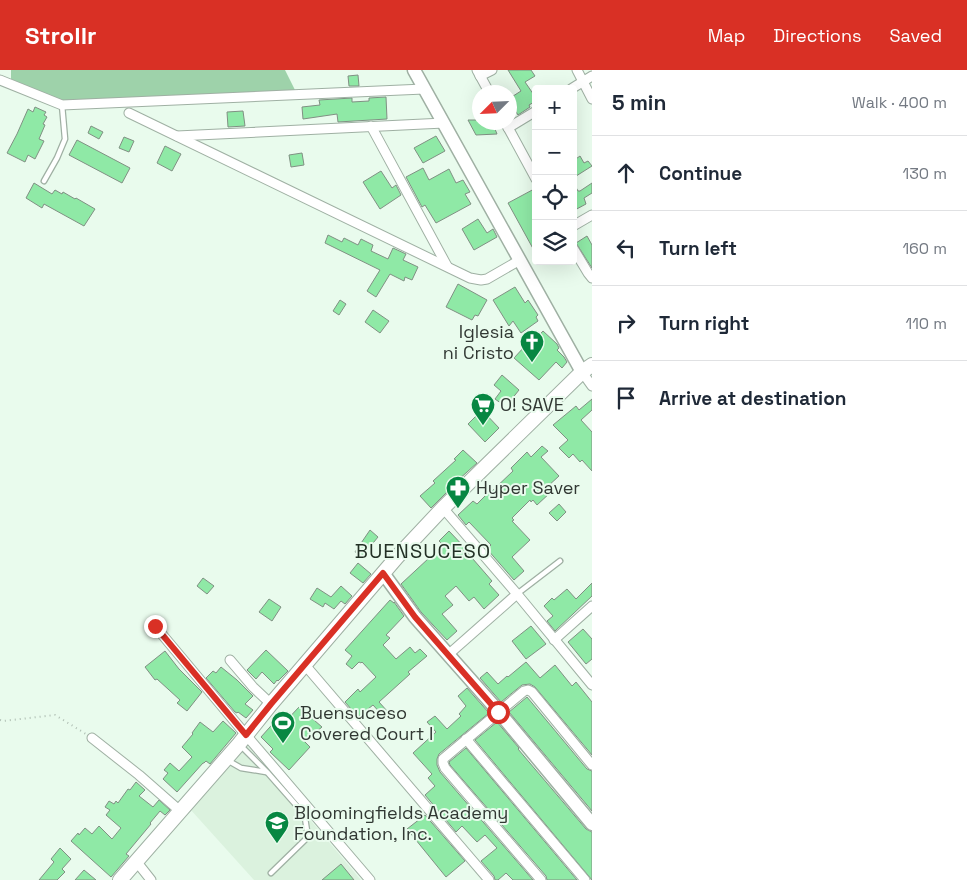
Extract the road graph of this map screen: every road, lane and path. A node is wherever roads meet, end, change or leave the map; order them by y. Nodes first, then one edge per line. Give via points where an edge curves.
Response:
1 (414, 70) edge
2 (492, 70) edge
3 (577, 70) edge
4 (479, 73) edge
5 (592, 76) edge
6 (0, 80) edge
7 (583, 82) junction
8 (485, 85) edge
9 (577, 86) edge
10 (424, 89) junction
11 (592, 99) edge
12 (62, 105) junction
13 (129, 113) dead end
14 (532, 113) edge
15 (517, 120) edge
16 (444, 123) junction
17 (371, 126) junction
18 (508, 130) edge
19 (177, 136) junction
20 (534, 175) edge
21 (44, 181) dead end
22 (592, 215) edge
23 (577, 224) edge
24 (577, 255) edge
25 (520, 260) junction
26 (447, 266) junction
27 (592, 278) edge
28 (587, 368) edge
29 (592, 386) edge
30 (443, 508) junction
31 (560, 561) dead end
32 (383, 573) junction
33 (517, 594) junction
34 (592, 606) edge
35 (155, 626) dead end
36 (554, 640) junction
37 (449, 654) junction
38 (230, 660) dead end
39 (305, 665) junction
40 (592, 685) edge
41 (271, 704) junction
42 (498, 712) junction
43 (0, 720) edge
44 (92, 738) joint
45 (242, 739) junction
46 (466, 739) junction
47 (226, 759) junction
48 (592, 765) edge
49 (267, 772) junction
50 (180, 810) junction
51 (592, 824) edge
52 (136, 861) junction
53 (271, 873) dead end
54 (120, 880) edge
55 (152, 880) edge
56 (370, 880) edge
57 (488, 880) edge
58 (541, 880) edge
59 (585, 880) edge

1 - 10 street
2 - 4 street
3 - 7 street
4 - 8 street
5 - 7 street
6 - 12 street
7 - 9 street
7 - 11 street
10 - 12 street
10 - 16 street
12 - 21 lane via 65,139
13 - 19 street
14 - 15 street
16 - 17 street
16 - 25 street
17 - 19 street
17 - 26 street
18 - 20 street
19 - 26 street
22 - 23 street
24 - 27 street
25 - 26 street via 481,280
25 - 28 street
28 - 29 street
28 - 30 main road
30 - 32 main road
30 - 33 street
31 - 33 lane
32 - 37 street via 415,617
32 - 39 main road
33 - 36 street
33 - 37 street
34 - 36 street
35 - 45 street
36 - 40 street
37 - 42 street
38 - 41 street
39 - 41 main road
39 - 57 street
41 - 45 main road
42 - 46 street
42 - 48 street via 524,691 532,692
42 - 51 street
43 - 44 path via 55,715
44 - 50 street
45 - 47 main road
45 - 49 lane
45 - 56 street
46 - 58 street via 443,760 445,768
46 - 59 street
47 - 49 lane via 241,768
47 - 50 main road
49 - 53 lane via 304,814 308,837
50 - 52 main road
52 - 54 main road
52 - 55 street

